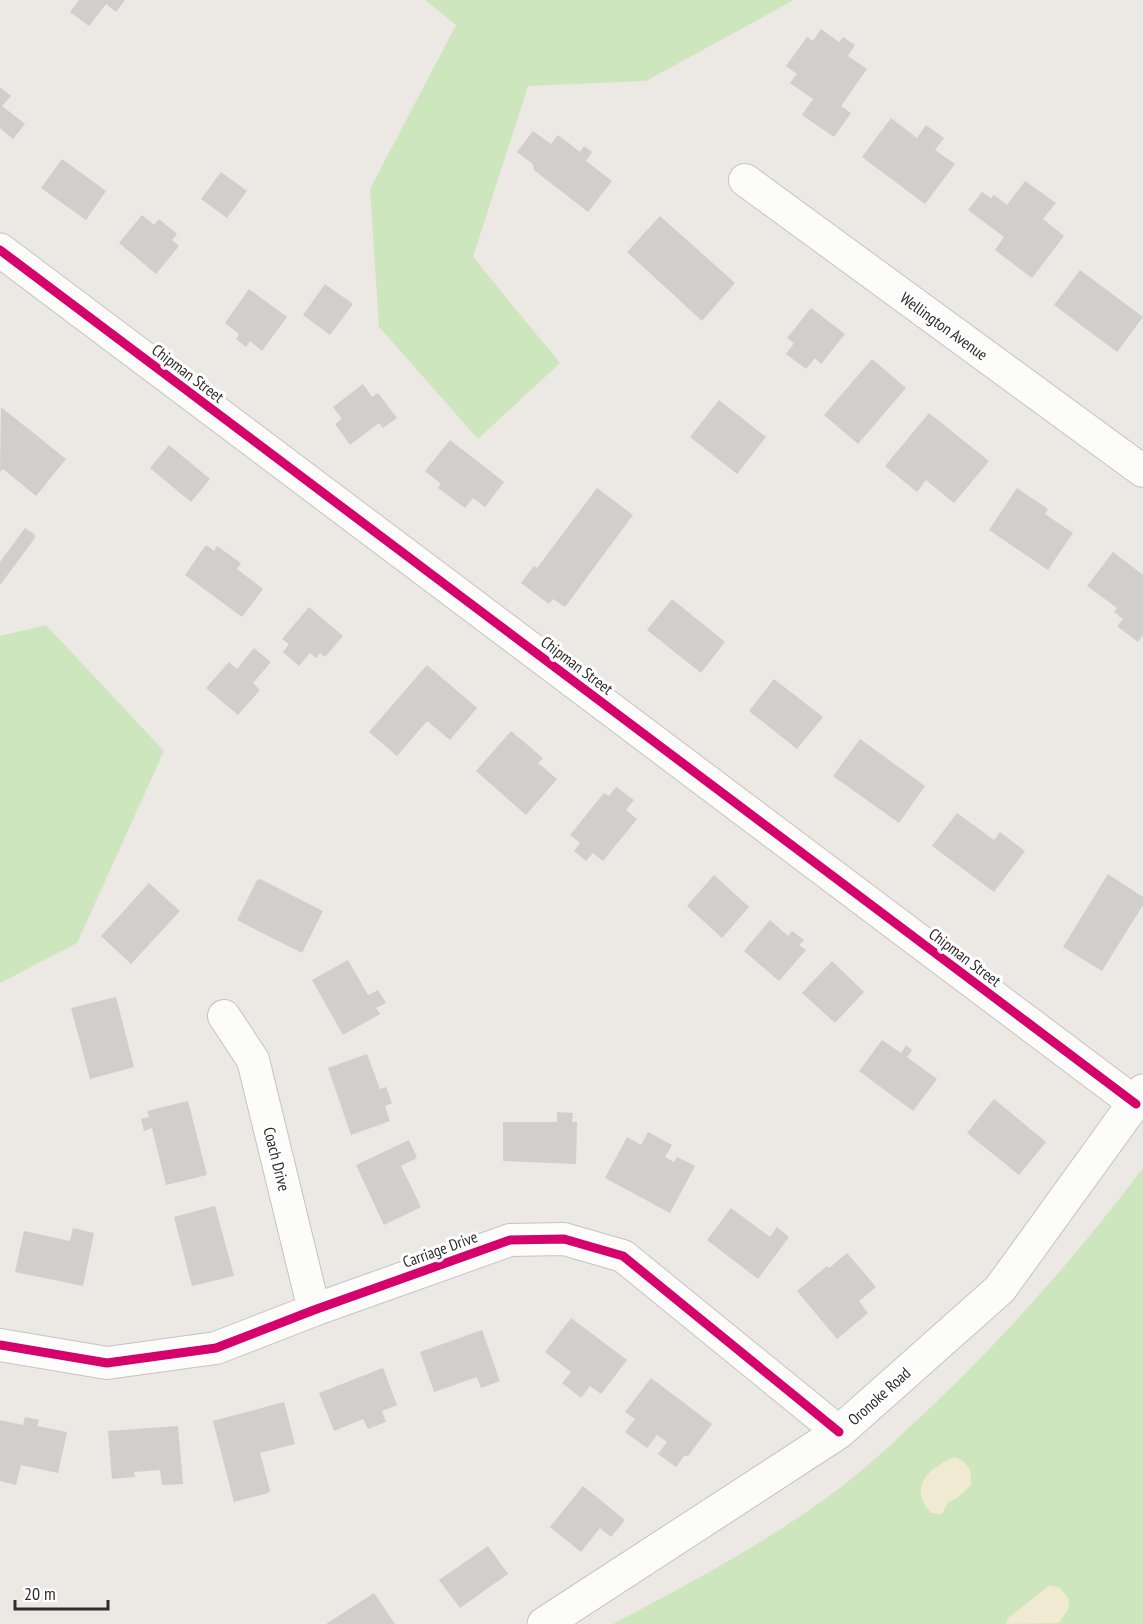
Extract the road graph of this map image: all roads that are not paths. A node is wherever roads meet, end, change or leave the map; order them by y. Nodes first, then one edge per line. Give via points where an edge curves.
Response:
1 (745, 180) dead end
2 (0, 250) edge
3 (1143, 471) edge
4 (224, 1016) dead end
5 (1139, 1098) edge
6 (314, 1310) junction
7 (0, 1345) edge
8 (839, 1432) junction
9 (544, 1624) edge

1 - 3 street, Wellington Avenue
2 - 5 street, Chipman Street
4 - 6 street, Coach Drive via 253,1060
5 - 8 street, Oronoke Road via 1000,1289
6 - 7 street, Carriage Drive via 216,1348 107,1363
6 - 8 street, Carriage Drive via 510,1240 564,1239 623,1256
8 - 9 street, Oronoke Road

